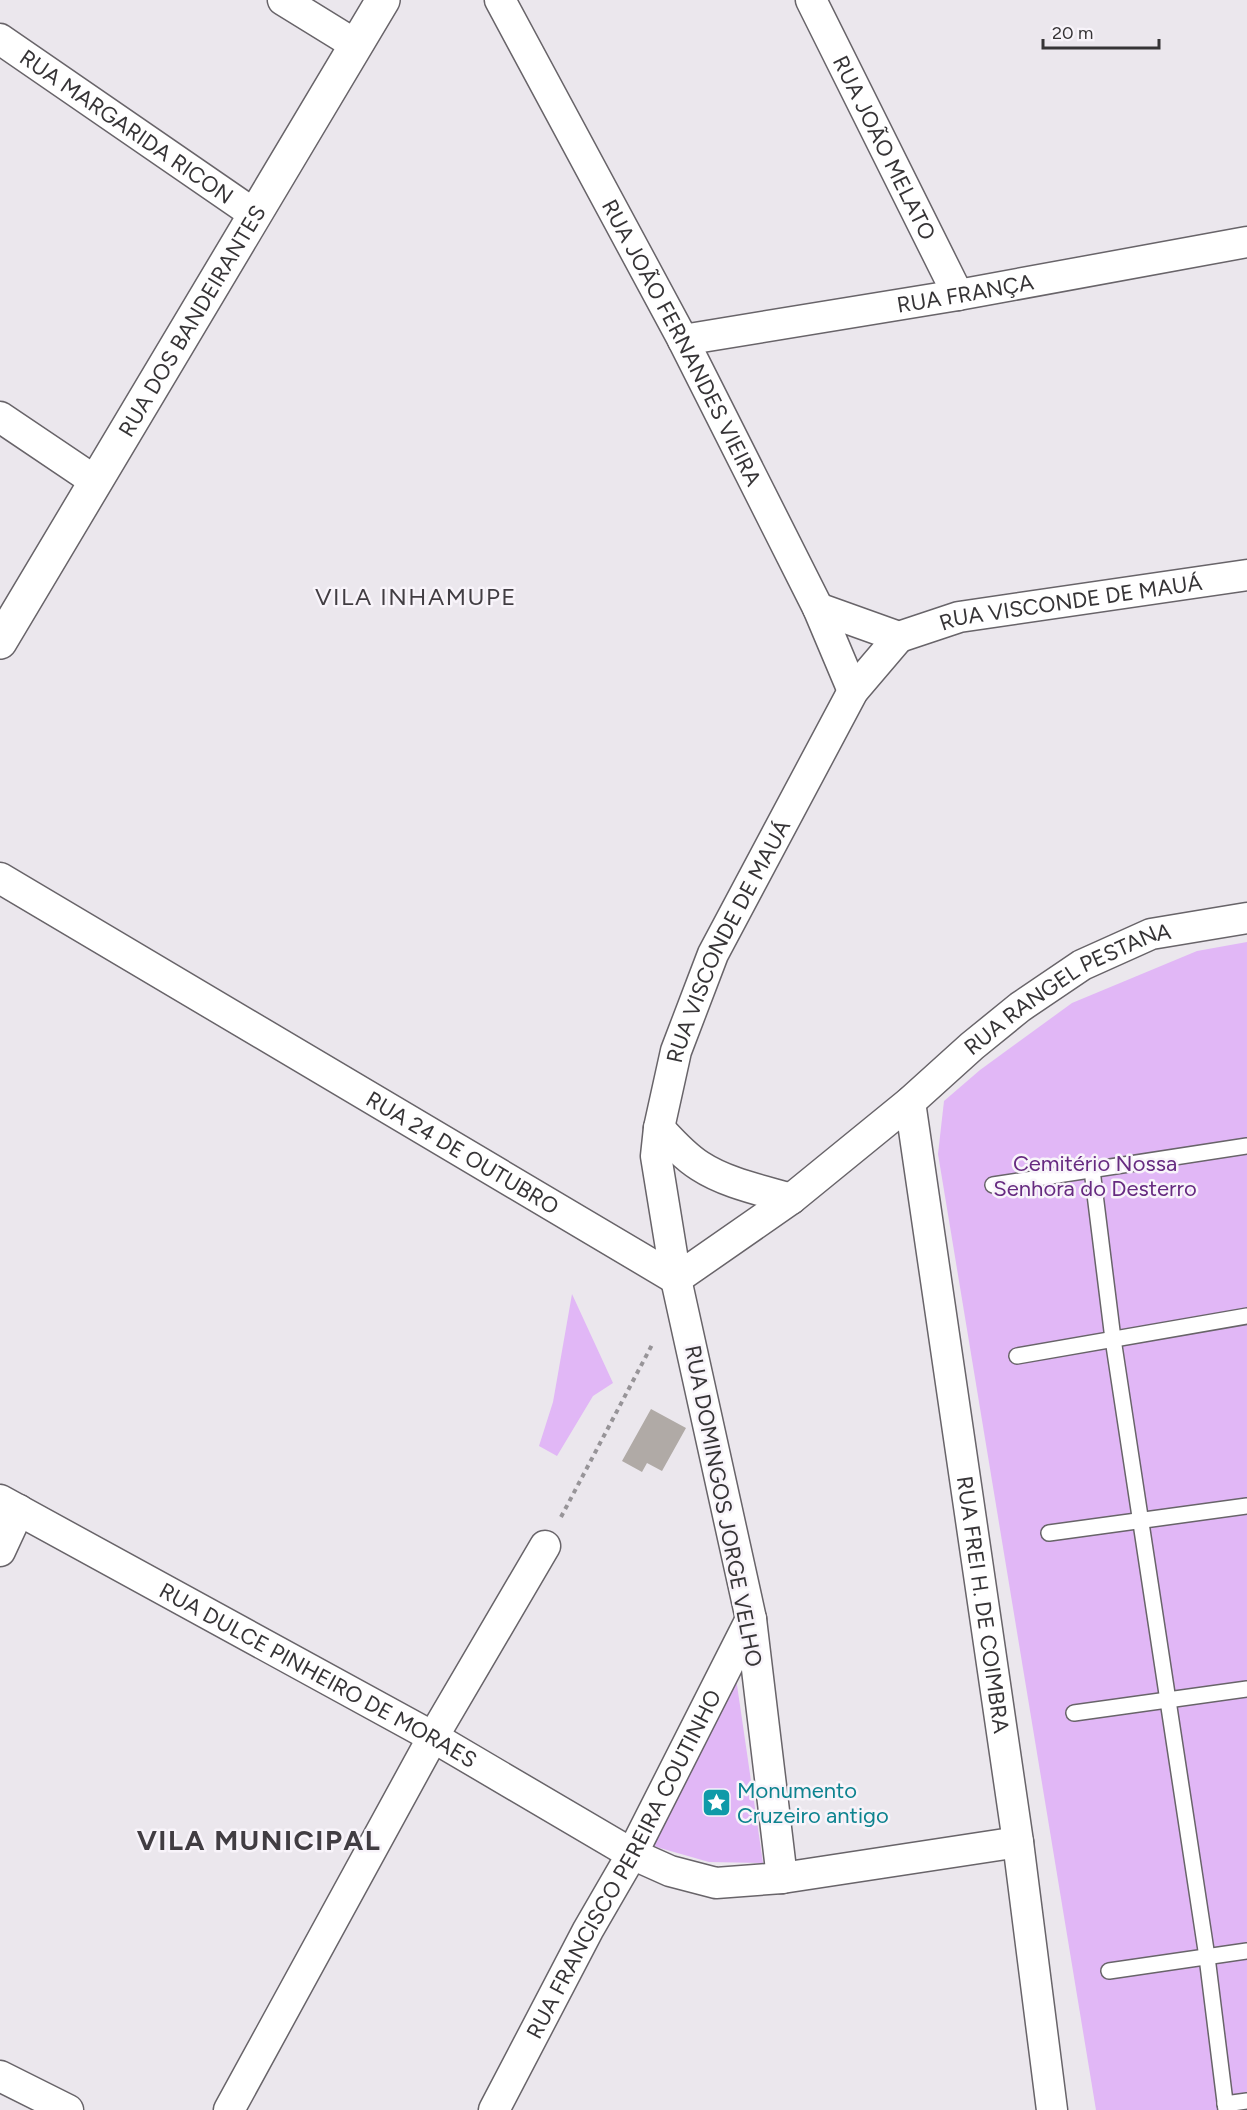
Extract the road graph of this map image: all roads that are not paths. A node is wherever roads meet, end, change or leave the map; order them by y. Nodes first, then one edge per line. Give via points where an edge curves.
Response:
1 (283, 0) edge
2 (383, 0) edge
3 (500, 0) edge
4 (811, 0) edge
5 (0, 39) edge
6 (356, 45) junction
7 (254, 214) junction
8 (1247, 242) edge
9 (958, 295) junction
10 (682, 340) junction
11 (0, 417) edge
12 (95, 481) junction
13 (1247, 575) edge
14 (818, 608) junction
15 (898, 637) junction
16 (0, 642) edge
17 (853, 691) junction
18 (0, 878) edge
19 (1247, 918) edge
20 (910, 1102) junction
21 (658, 1128) junction
22 (1247, 1146) edge
23 (1092, 1170) junction
24 (993, 1185) dead end
25 (791, 1199) junction
26 (678, 1285) junction
27 (1247, 1316) edge
28 (1113, 1339) junction
29 (1017, 1356) dead end
30 (10, 1505) edge
31 (1247, 1506) edge
32 (1140, 1521) junction
33 (1049, 1533) dead end
34 (545, 1546) road end
35 (0, 1551) edge
36 (751, 1619) junction
37 (1247, 1689) edge
38 (1167, 1700) junction
39 (1074, 1713) dead end
40 (433, 1737) junction
41 (1018, 1842) junction
42 (632, 1854) junction
43 (782, 1878) junction
44 (1247, 1951) edge
45 (1207, 1957) junction
46 (1110, 1971) dead end
47 (0, 2076) edge
48 (1247, 2101) edge
49 (1225, 2107) edge
50 (69, 2110) edge
51 (229, 2110) edge
52 (494, 2110) edge
53 (1052, 2110) edge

1 - 6 street
2 - 6 street, RUA DOS BANDEIRANTES
3 - 10 street, RUA JOÃO FERNANDES VIEIRA
4 - 9 street, RUA JOÃO MELATO
5 - 7 street, RUA MARGARIDA RICON
6 - 7 street, RUA DOS BANDEIRANTES
7 - 12 street, RUA DOS BANDEIRANTES
8 - 9 street, RUA FRANÇA
9 - 10 street, RUA FRANÇA
10 - 14 street, RUA JOÃO FERNANDES VIEIRA
11 - 12 street
12 - 16 street, RUA DOS BANDEIRANTES
13 - 15 street, RUA VISCONDE DE MAUÁ via 958,617
14 - 15 street
14 - 17 street, RUA JOÃO FERNANDES VIEIRA
15 - 17 street, RUA VISCONDE DE MAUÁ
17 - 21 street, RUA VISCONDE DE MAUÁ via 713,954 676,1051
18 - 26 street, RUA 24 DE OUTUBRO
19 - 20 street, RUA RANGEL PESTANA via 1151,934 1082,964 972,1046
20 - 25 street
20 - 41 street, RUA FREI H. DE COIMBRA
21 - 25 street via 701,1167
21 - 26 street, RUA VISCONDE DE MAUÁ via 656,1156
22 - 23 lane
23 - 24 lane
23 - 28 lane
25 - 26 street
26 - 36 street, RUA DOMINGOS JORGE VELHO
27 - 28 lane
28 - 29 lane
28 - 32 lane
30 - 35 street
30 - 40 street, RUA DULCE PINHEIRO DE MORAES
31 - 32 lane
32 - 33 lane
32 - 38 lane
34 - 40 street
36 - 42 street, RUA FRANCISCO PEREIRA COUTINHO
36 - 43 street, RUA DOMINGOS JORGE VELHO
37 - 38 lane
38 - 39 lane
38 - 45 lane
40 - 42 street, RUA DULCE PINHEIRO DE MORAES
40 - 51 street
41 - 43 street, RUA DULCE PINHEIRO DE MORAES
41 - 53 street, RUA FREI H. DE COIMBRA
42 - 43 street, RUA DULCE PINHEIRO DE MORAES via 670,1871 716,1883
42 - 52 street, RUA FRANCISCO PEREIRA COUTINHO
44 - 45 lane
45 - 46 lane
45 - 49 lane
47 - 50 street
48 - 49 lane

